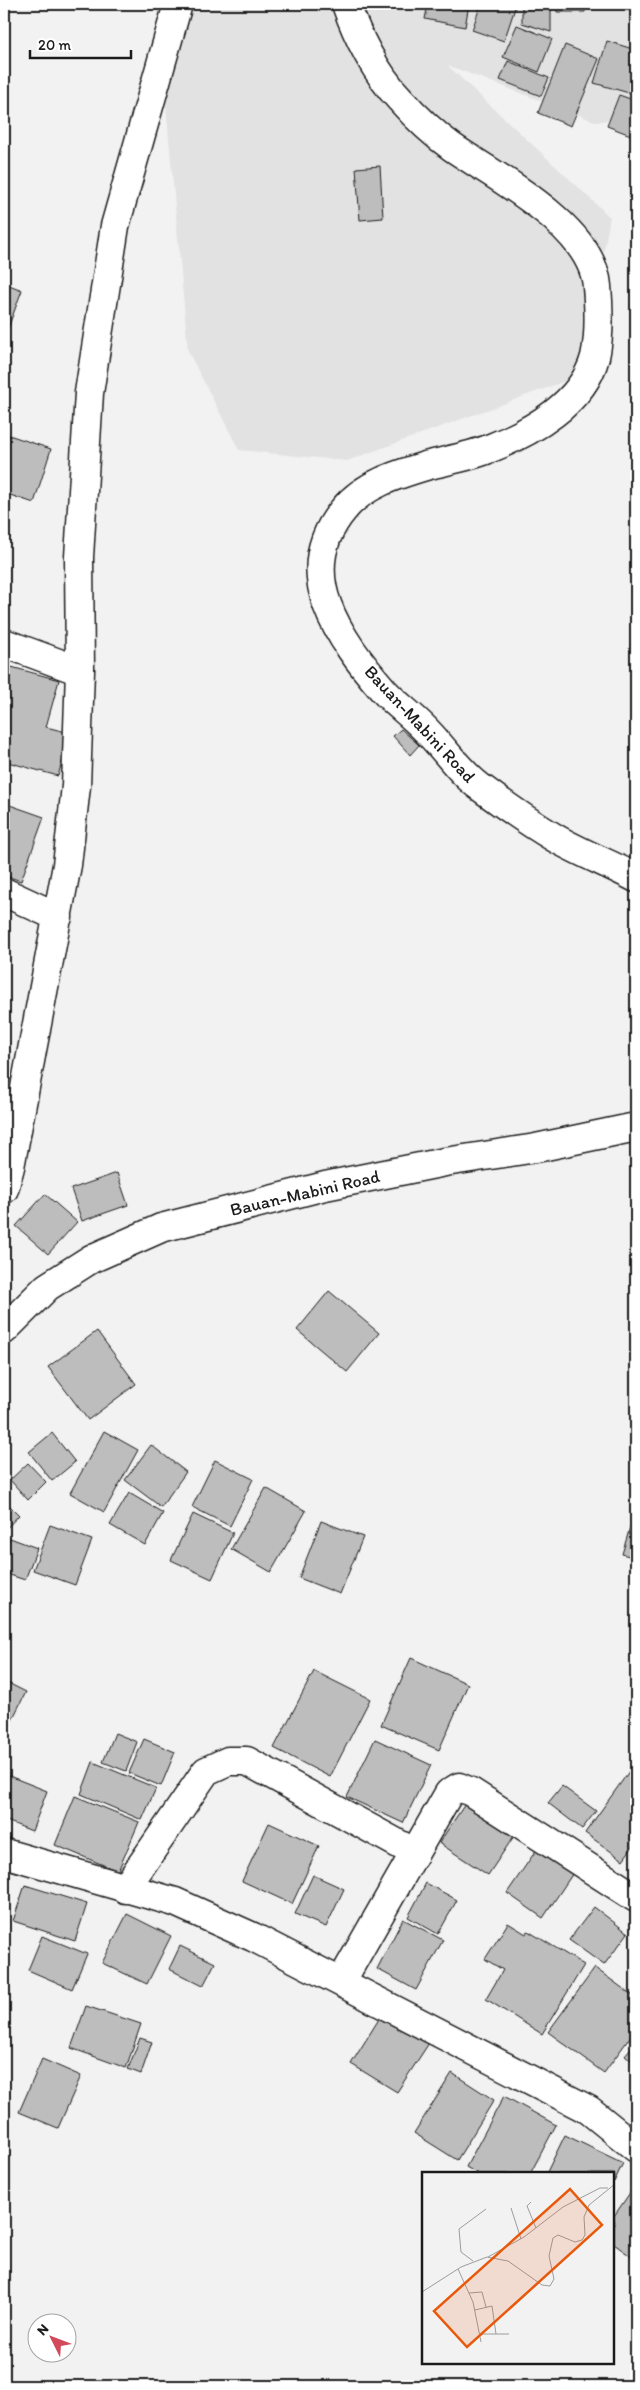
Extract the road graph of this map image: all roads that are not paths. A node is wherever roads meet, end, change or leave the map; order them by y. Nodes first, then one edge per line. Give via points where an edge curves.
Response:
1 (178, 4) edge
2 (346, 4) edge
3 (4, 643) edge
4 (80, 671) junction
5 (636, 878) edge
6 (4, 892) edge
7 (58, 917) junction
8 (636, 1127) edge
9 (4, 1190) edge
10 (4, 1330) edge
11 (4, 1853) edge
12 (414, 1853) junction
13 (124, 1889) junction
14 (636, 1898) edge
15 (341, 1982) junction
16 (632, 2136) edge

1 - 4 street via 116,226 88,392 80,557
2 - 5 street, Bauan-Mabini Road via 373,61 398,98 449,145 553,215 584,251 597,281 598,328 594,359 578,390 557,411 527,431 488,449 400,474 372,486 344,508 327,536 321,560 322,591 330,616 386,692 477,785 556,838
3 - 4 street
4 - 7 street via 76,786
6 - 7 street
7 - 9 street
8 - 10 street, Bauan-Mabini Road via 325,1186 161,1228 90,1258 47,1287
11 - 13 street
12 - 13 street via 247,1760 228,1761 206,1771
12 - 14 street via 449,1792 459,1787
12 - 15 street
13 - 15 street via 175,1902
15 - 16 street via 589,2110

